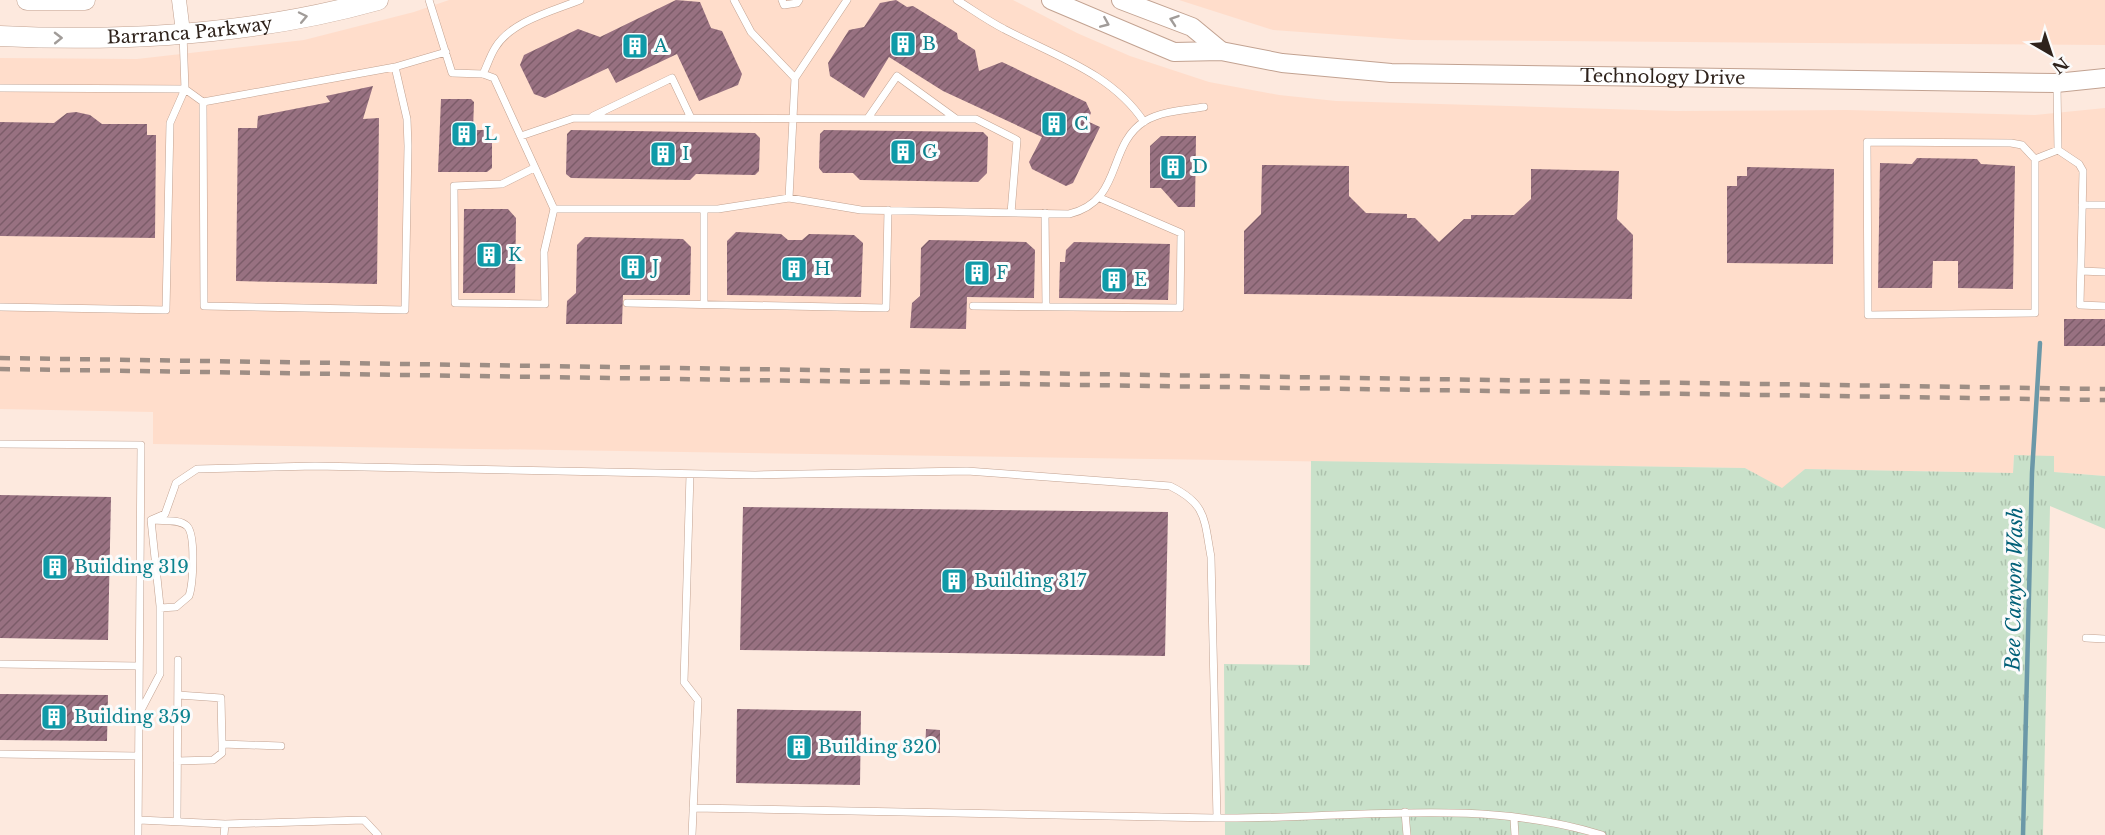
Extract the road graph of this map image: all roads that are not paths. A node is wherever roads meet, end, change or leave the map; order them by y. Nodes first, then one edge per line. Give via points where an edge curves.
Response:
1 (27, 0) edge
2 (84, 0) edge
3 (179, 0) edge
4 (378, 0) edge
5 (429, 0) edge
6 (580, 0) edge
7 (734, 0) edge
8 (782, 0) edge
9 (799, 0) edge
10 (847, 0) edge
11 (957, 0) edge
12 (1052, 0) edge
13 (1122, 0) edge
14 (183, 32) junction
15 (0, 36) edge
16 (1221, 51) junction
17 (446, 52) junction
18 (395, 67) junction
19 (483, 74) junction
20 (795, 78) junction
21 (2105, 78) edge
22 (2056, 83) junction
23 (0, 88) edge
24 (185, 89) junction
25 (203, 102) junction
26 (1204, 107) dead end
27 (591, 118) junction
28 (691, 118) junction
29 (793, 118) junction
30 (867, 118) junction
31 (956, 119) junction
32 (1144, 122) junction
33 (521, 136) junction
34 (2058, 150) junction
35 (2035, 159) junction
36 (534, 168) junction
37 (789, 198) junction
38 (1100, 198) junction
39 (2082, 205) junction
40 (2105, 205) edge
41 (554, 209) junction
42 (704, 209) junction
43 (888, 210) junction
44 (1011, 213) junction
45 (1045, 213) junction
46 (2081, 271) junction
47 (2105, 272) edge
48 (627, 303) dead end
49 (704, 304) junction
50 (973, 306) dead end
51 (1046, 306) junction
52 (2105, 306) edge
53 (0, 307) edge
54 (0, 444) edge
55 (690, 474) junction
56 (151, 520) junction
57 (160, 608) junction
58 (2086, 638) dead end
59 (2105, 639) edge
60 (178, 660) dead end
61 (0, 664) edge
62 (139, 666) junction
63 (178, 695) junction
64 (138, 716) junction
65 (222, 744) junction
66 (281, 746) dead end
67 (0, 754) edge
68 (138, 756) junction
69 (177, 761) junction
70 (693, 808) junction
71 (1405, 812) junction
72 (1217, 818) junction
73 (1514, 819) junction
74 (139, 820) junction
75 (177, 820) junction
76 (225, 824) junction
77 (138, 835) edge
78 (224, 835) edge
79 (378, 835) edge
80 (692, 835) edge
81 (1407, 835) edge
82 (1515, 835) edge
83 (1602, 835) edge

1 - 2 main road
3 - 14 street
14 -> 4 main road, Barranca Parkway via 295,19
5 - 17 lane
6 - 19 lane via 529,21 504,37
7 - 20 lane via 751,32
8 - 9 lane via 784,5
10 - 20 lane
11 - 32 lane via 1114,88 1134,106
12 -> 16 street, Technology Drive via 1174,52
16 -> 13 street, Technology Drive via 1192,27
15 -> 14 main road, Barranca Parkway via 52,38
14 - 24 lane
16 - 22 street, Technology Drive via 1282,63 1391,73
17 - 18 lane
17 - 19 lane via 452,73
18 - 25 lane
18 - 25 lane via 407,119 405,310 204,306
19 - 33 lane via 494,78 500,86
20 - 29 lane
21 - 22 street, Technology Drive
22 - 34 lane
23 - 24 lane
24 - 25 lane
24 - 53 lane via 170,123 166,310
26 - 32 lane via 1169,112
27 - 28 lane
27 - 28 lane via 672,78
27 - 33 lane via 574,118
28 - 29 lane
29 - 30 lane
29 - 37 lane
30 - 31 lane
30 - 31 lane via 897,76
31 - 44 lane via 976,119 1017,140
32 - 38 lane via 1125,144
33 - 36 lane
34 - 35 lane
34 - 39 lane via 2079,164
35 - 35 lane via 2022,145 2011,143 1867,142 1868,315 2035,313
36 - 41 lane
36 - 41 lane via 502,184 454,186 455,303 545,304 544,252
37 - 42 lane
37 - 43 lane via 861,210
38 - 45 lane via 1082,211
38 - 51 lane via 1181,233 1180,308
39 - 40 lane
39 - 46 lane
41 - 42 lane
42 - 49 lane
43 - 44 lane
43 - 49 lane via 886,308
44 - 45 lane
45 - 51 lane
46 - 47 lane
46 - 52 lane via 2080,305
48 - 49 lane
50 - 51 lane
54 - 62 lane via 141,446
55 - 56 lane via 315,466 197,469 176,483 165,514
55 - 70 lane via 684,682 698,700
55 - 72 lane via 967,471 1170,486 1191,496 1203,515 1211,556
56 - 57 lane
56 - 57 lane via 182,523 192,539 189,596 176,607
57 - 64 lane via 160,674
58 - 59 lane
60 - 63 lane
61 - 62 lane
62 - 64 lane
63 - 65 lane via 221,698
63 - 69 lane
64 - 68 lane
65 - 66 lane
65 - 69 lane via 222,753 213,760
67 - 68 lane
68 - 74 lane
69 - 75 lane
70 - 72 lane
70 - 80 lane
71 - 72 lane
71 - 73 lane
71 - 81 lane
73 - 82 lane
73 - 83 lane via 1574,826
74 - 75 lane
74 - 77 lane
75 - 76 lane
76 - 78 lane
76 - 79 lane via 364,820

